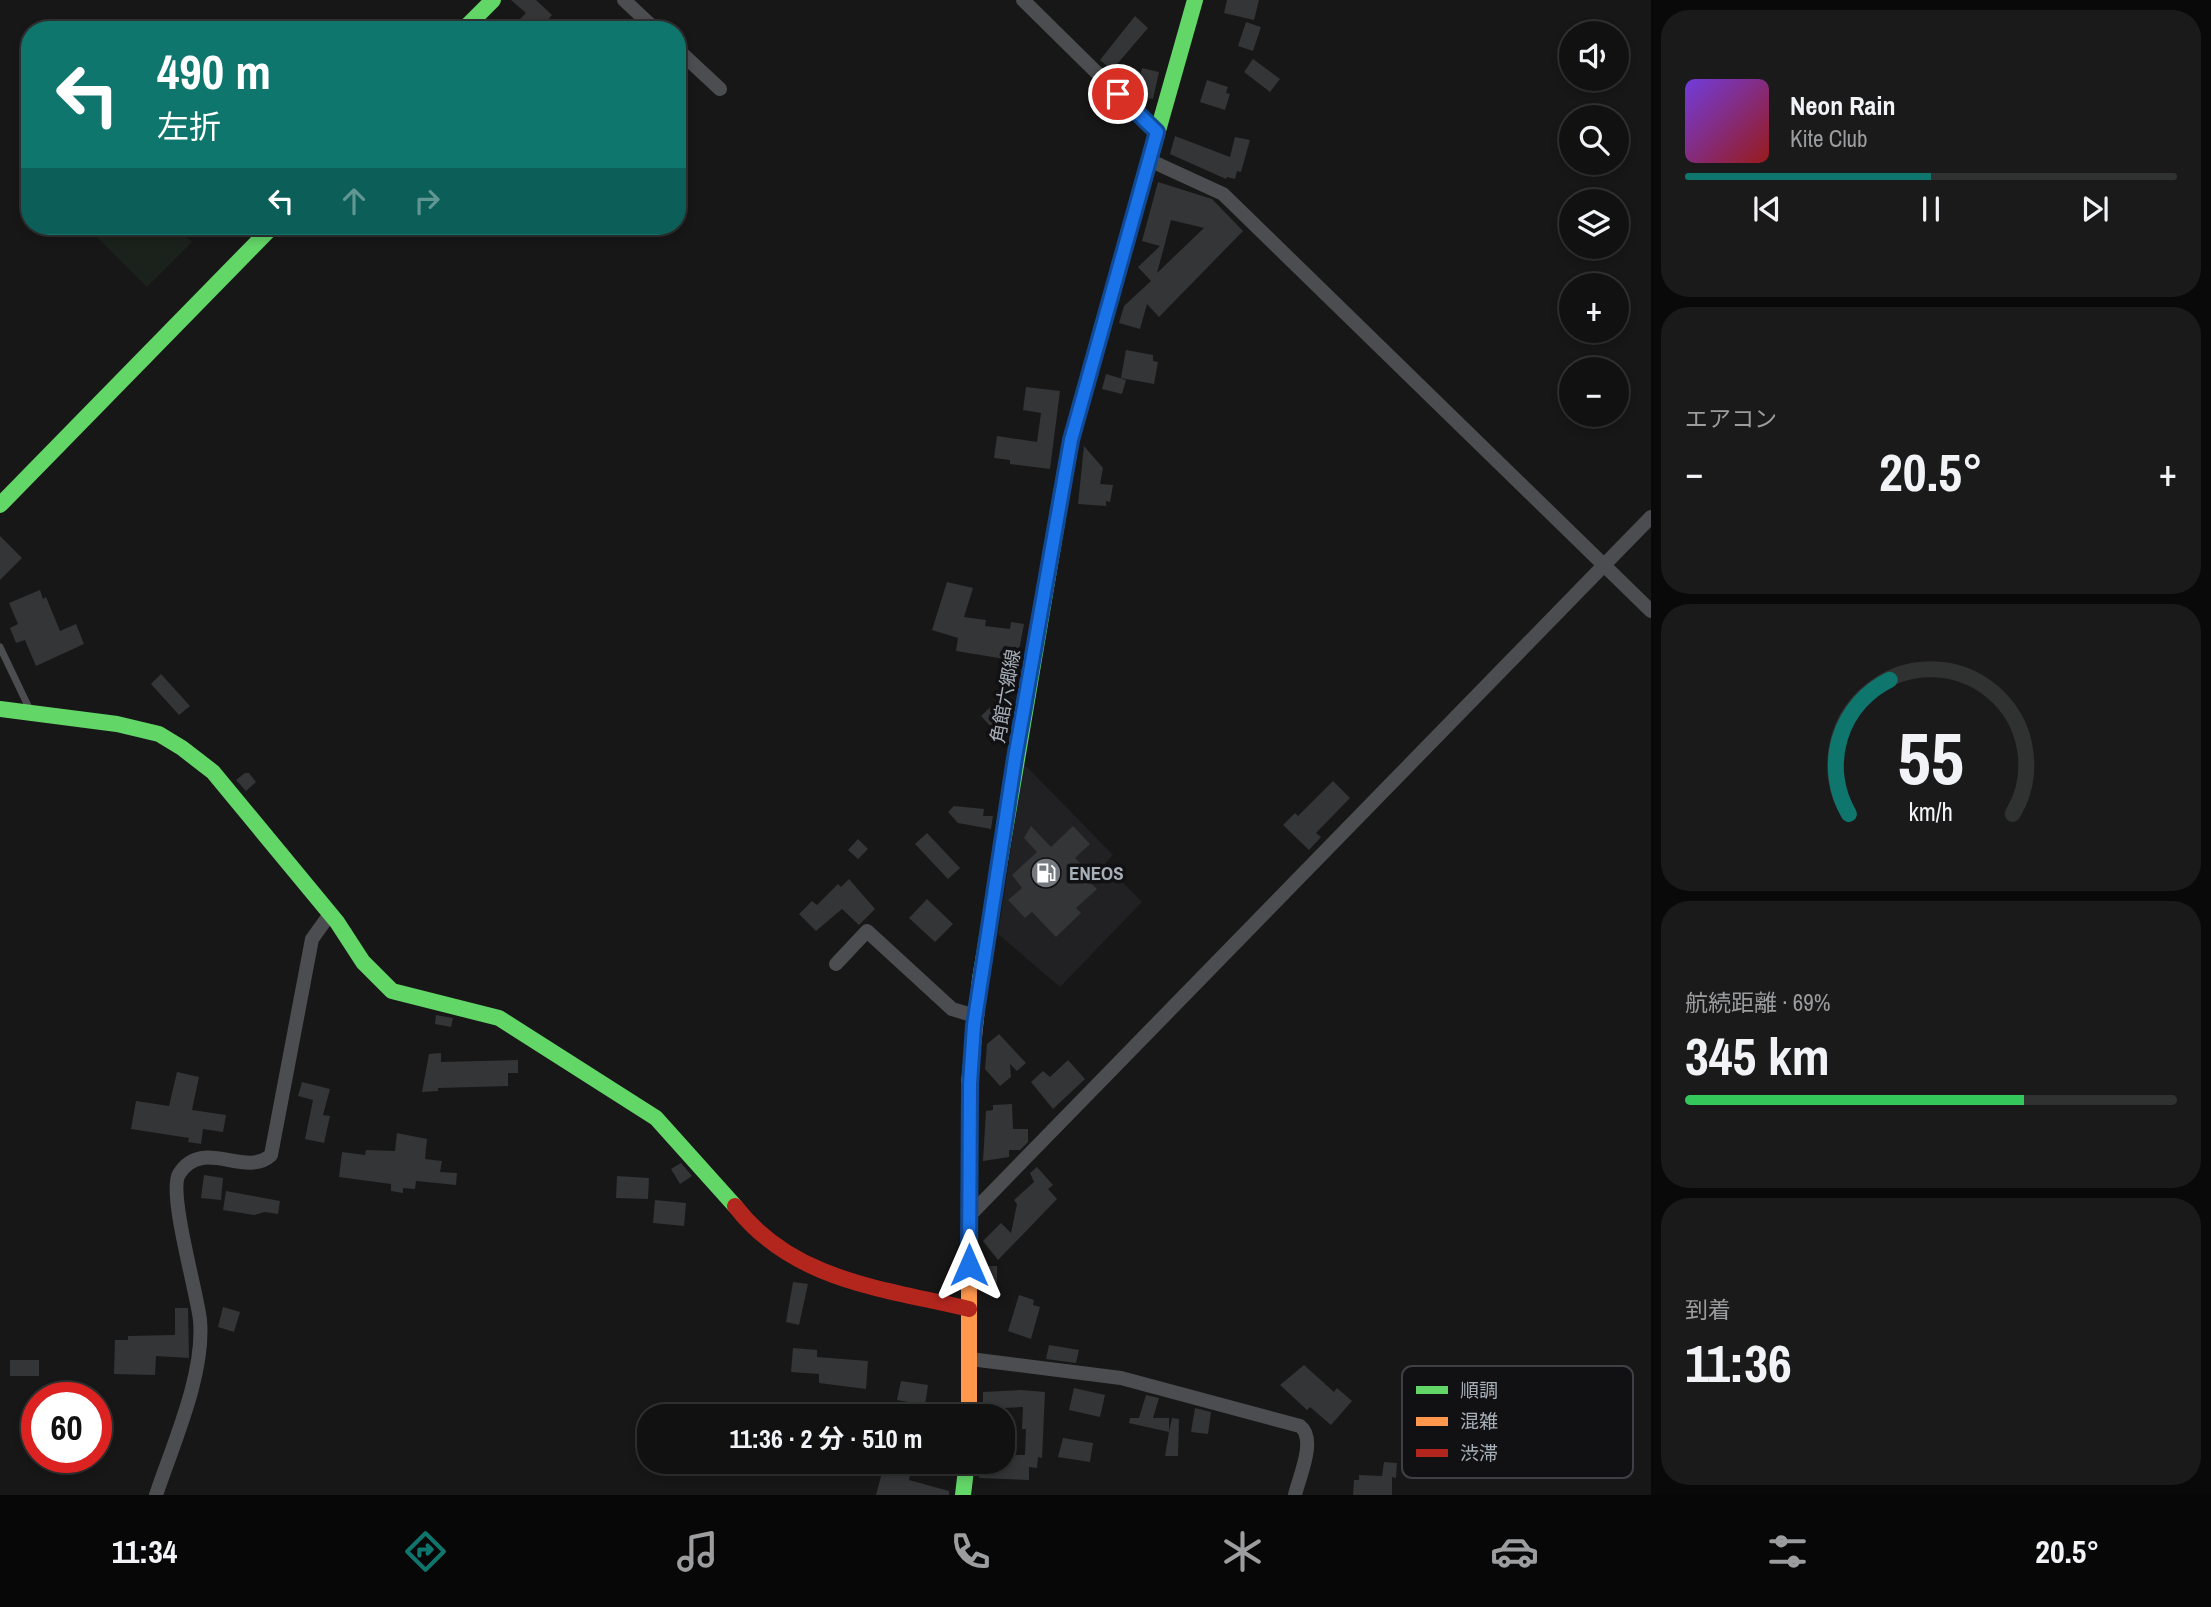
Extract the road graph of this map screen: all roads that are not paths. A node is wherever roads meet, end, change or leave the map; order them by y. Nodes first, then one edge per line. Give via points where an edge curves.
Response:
1 (493, 0) edge
2 (624, 0) edge
3 (1023, 0) edge
4 (1195, 0) edge
5 (472, 21) edge
6 (646, 21) edge
7 (686, 57) edge
8 (720, 89) dead end
9 (1157, 132) junction
10 (1149, 160) junction
11 (264, 235) edge
12 (0, 505) edge
13 (1651, 517) edge
14 (1604, 566) junction
15 (1651, 611) edge
16 (0, 648) edge
17 (0, 709) edge
18 (32, 713) junction
19 (330, 914) junction
20 (836, 964) dead end
21 (975, 1016) junction
22 (969, 1216) junction
23 (969, 1309) junction
24 (970, 1359) junction
25 (969, 1404) edge
26 (965, 1474) edge
27 (156, 1495) edge
28 (962, 1495) edge
29 (1295, 1495) edge

1 - 5 street
2 - 6 street
3 - 9 street
4 - 9 street, 角館六郷線
7 - 8 street
9 - 10 street, 角館六郷線
10 - 14 street via 1223,194
10 - 21 street, 角館六郷線 via 1071,440
11 - 12 street
13 - 14 street
14 - 15 street
14 - 22 street
16 - 18 lane
17 - 18 street
18 - 19 street via 117,724 159,734 182,748 213,772
19 - 23 street via 363,962 392,991 499,1018 656,1118 751,1227 777,1249 824,1274
19 - 27 street via 312,939 271,1154 253,1163 198,1158 179,1175 175,1192 195,1288 201,1349
20 - 21 street via 867,931 952,1009
21 - 22 street, 角館六郷線
22 - 23 street, 角館六郷線
23 - 24 street, 角館六郷線
24 - 25 street, 角館六郷線
24 - 29 street via 1121,1378 1300,1426 1308,1441
26 - 28 street

